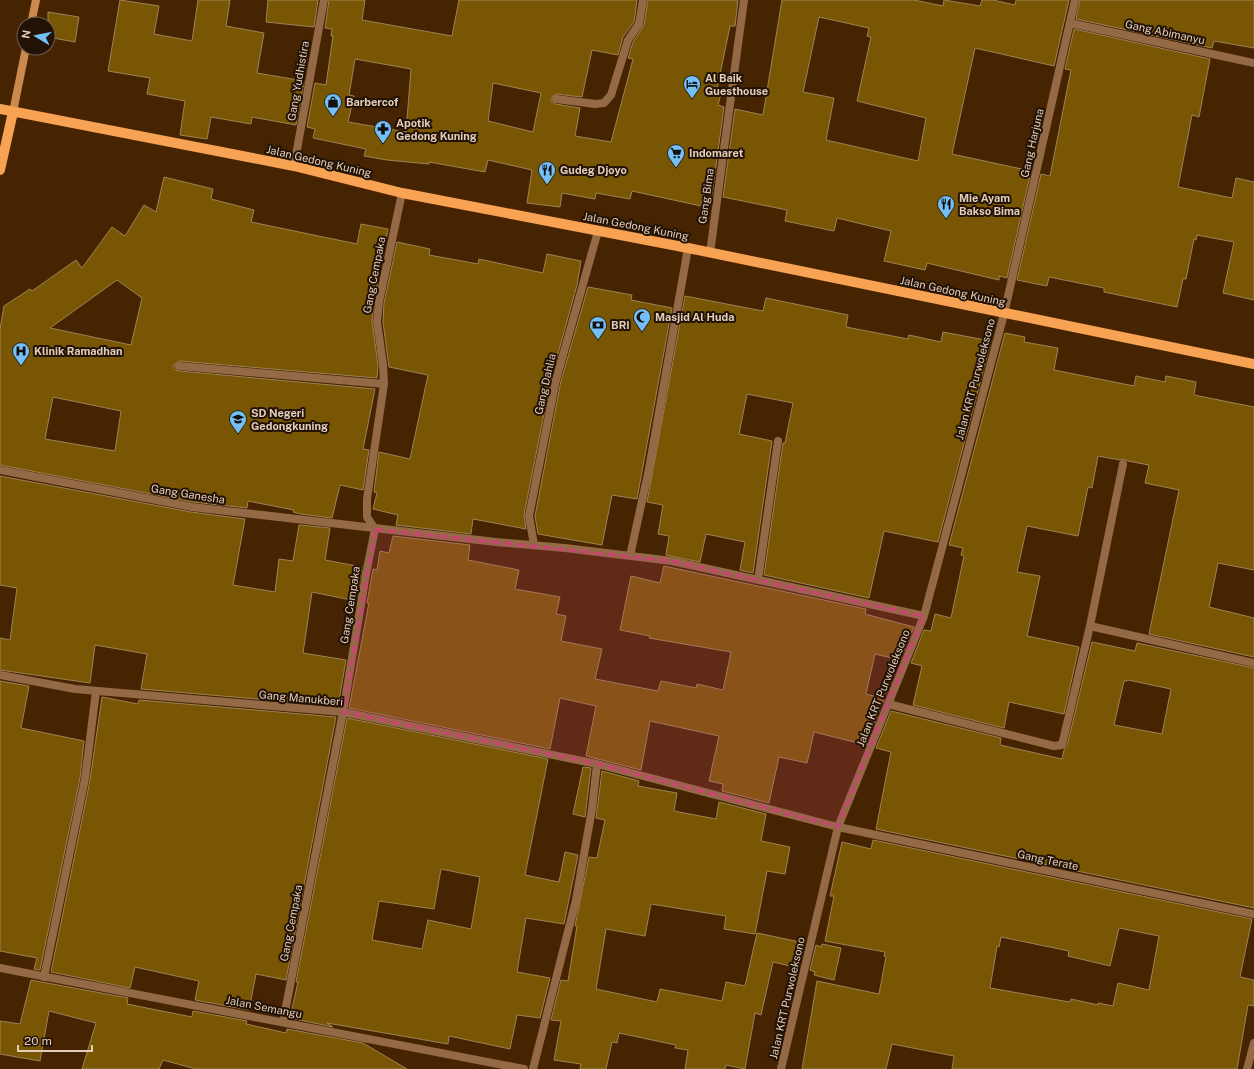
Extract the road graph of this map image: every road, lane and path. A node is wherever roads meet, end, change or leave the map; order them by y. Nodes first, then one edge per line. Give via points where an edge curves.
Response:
1 (36, 0) edge
2 (324, 0) edge
3 (643, 0) edge
4 (744, 0) edge
5 (1075, 0) edge
6 (33, 16) edge
7 (1070, 23) junction
8 (24, 56) edge
9 (1254, 63) edge
10 (556, 99) dead end
11 (0, 109) edge
12 (13, 112) junction
13 (294, 166) junction
14 (0, 170) edge
15 (402, 193) junction
16 (598, 231) junction
17 (688, 248) junction
18 (710, 253) junction
19 (1004, 314) junction
20 (1254, 364) edge
21 (179, 366) dead end
22 (384, 384) junction
23 (778, 442) dead end
24 (1123, 464) dead end
25 (0, 470) edge
26 (375, 528) junction
27 (534, 545) junction
28 (630, 556) junction
29 (758, 580) junction
30 (924, 616) junction
31 (1090, 626) junction
32 (1254, 663) edge
33 (0, 675) edge
34 (96, 691) junction
35 (888, 704) junction
36 (344, 712) junction
37 (597, 764) junction
38 (838, 827) junction
39 (1254, 914) edge
40 (0, 968) edge
41 (44, 976) junction
42 (284, 1022) junction
43 (1254, 1044) edge
44 (524, 1069) edge
45 (533, 1069) edge
46 (782, 1069) edge
47 (1247, 1069) edge

1 - 6 street
2 - 13 street, Gang Yudhistira
3 - 10 street via 639,24 628,40 611,95 604,103
4 - 18 street, Gang Bima
5 - 7 street, Gang Harjuna
7 - 9 street, Gang Abimanyu
7 - 19 street, Gang Harjuna
8 - 12 street
11 - 12 main road, Jalan Gedong Kuning
12 - 13 main road, Jalan Gedong Kuning
12 - 14 main road
13 - 15 main road, Jalan Gedong Kuning
15 - 16 main road, Jalan Gedong Kuning
15 - 22 street, Gang Cempaka via 378,308 377,322
16 - 17 main road, Jalan Gedong Kuning
16 - 27 street, Gang Dahlia via 556,380 529,516
17 - 18 main road, Jalan Gedong Kuning
17 - 28 street via 649,470
18 - 19 main road, Jalan Gedong Kuning
19 - 20 main road, Jalan Gedong Kuning
19 - 30 street, Jalan KRT Purwoleksono
21 - 22 street
22 - 26 street, Gang Cempaka via 367,499 367,517
23 - 29 street
24 - 31 street
25 - 26 street, Gang Ganesha via 192,507
26 - 27 street, Gang Ganesha
26 - 36 street, Gang Cempaka
27 - 28 street, Gang Ganesha
28 - 29 street, Gang Ganesha via 672,561
29 - 30 street, Gang Ganesha
30 - 35 street, Jalan KRT Purwoleksono
31 - 32 street
31 - 35 street via 1062,745
33 - 34 street, Gang Manukberi
34 - 36 street, Gang Manukberi
34 - 41 street via 85,779
35 - 38 street, Jalan KRT Purwoleksono
36 - 37 street, Gang Manukberi
36 - 42 street, Gang Cempaka
37 - 38 street, Gang Manukberi
37 - 45 street via 592,810 576,900
38 - 39 street, Gang Terate
38 - 46 street, Jalan KRT Purwoleksono
40 - 41 street, Jalan Semangu
41 - 42 street, Jalan Semangu
42 - 44 street, Jalan Semangu
43 - 47 street

